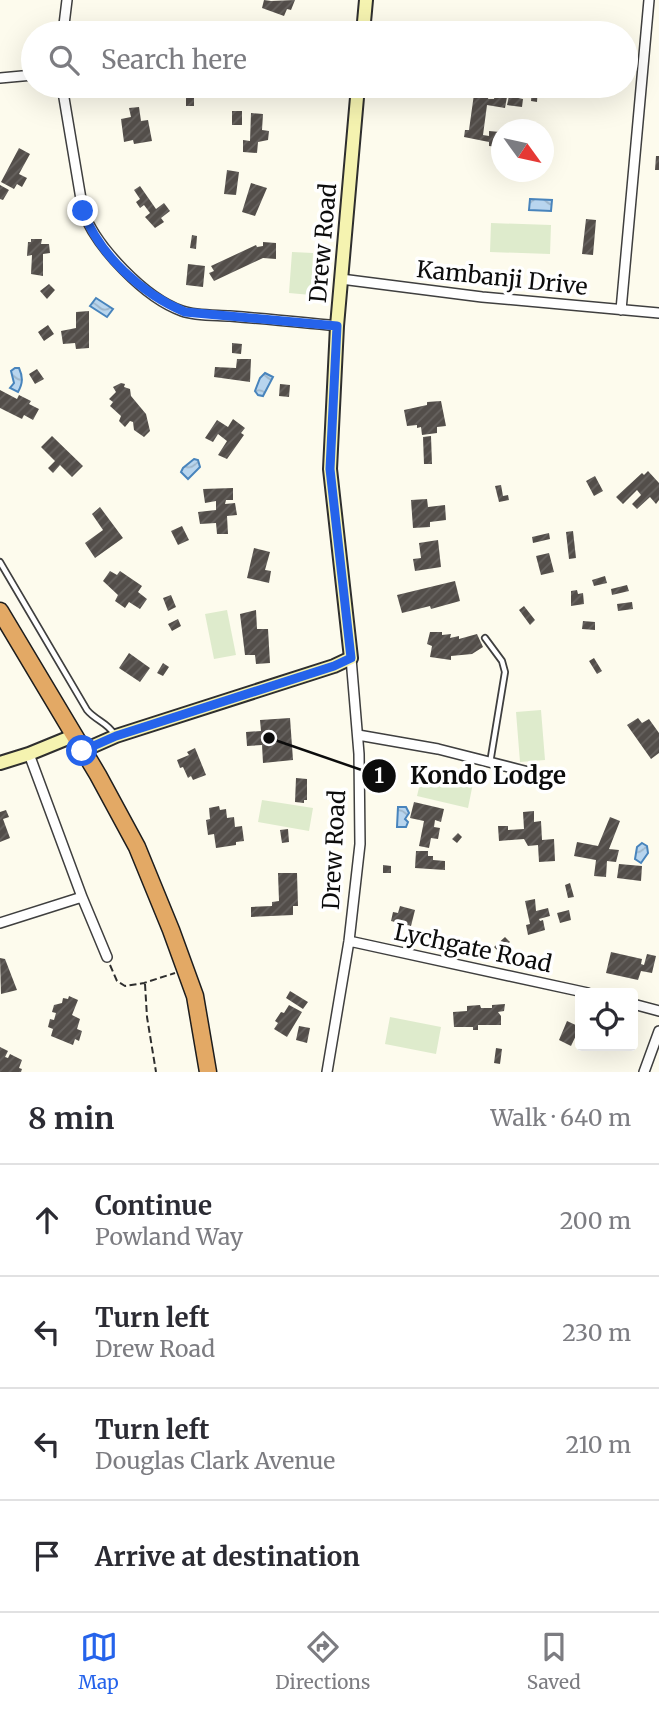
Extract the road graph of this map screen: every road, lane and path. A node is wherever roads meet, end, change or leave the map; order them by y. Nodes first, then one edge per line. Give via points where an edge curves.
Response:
1 (67, 0) edge
2 (366, 0) edge
3 (649, 0) edge
4 (64, 21) edge
5 (364, 21) edge
6 (21, 76) edge
7 (0, 78) edge
8 (64, 98) edge
9 (357, 98) edge
10 (341, 279) junction
11 (621, 310) junction
12 (659, 313) edge
13 (337, 326) junction
14 (0, 562) edge
15 (0, 611) edge
16 (485, 638) dead end
17 (351, 658) junction
18 (358, 734) junction
19 (73, 736) junction
20 (116, 736) junction
21 (82, 751) junction
22 (29, 754) junction
23 (0, 763) edge
24 (490, 764) junction
25 (560, 780) dead end
26 (82, 897) junction
27 (0, 923) edge
28 (349, 941) junction
29 (107, 957) joint
30 (186, 970) junction
31 (145, 983) junction
32 (575, 990) edge
33 (638, 1005) edge
34 (659, 1011) edge
35 (659, 1031) edge
36 (156, 1072) edge
37 (208, 1072) edge
38 (327, 1072) edge
39 (644, 1072) edge

1 - 4 street
2 - 5 street
3 - 11 street
6 - 7 street
8 - 13 street via 83,211 103,248 124,271 185,312
9 - 10 street, Drew Road
10 - 11 street, Kambanji Drive
10 - 13 street, Drew Road
11 - 12 street, Kambanji Drive
13 - 17 street, Drew Road via 330,469
14 - 20 lane via 87,710
15 - 19 highway
16 - 24 lane via 505,672
17 - 18 street, Drew Road
17 - 20 street
18 - 24 street
18 - 28 street, Drew Road via 360,844
19 - 21 highway
19 - 22 street
20 - 21 street
21 - 30 highway via 137,847
22 - 23 street
22 - 26 street
24 - 25 street
26 - 27 street
26 - 29 street
28 - 32 street, Lychgate Road
28 - 38 street, Drew Road
29 - 31 path via 117,981 125,986
30 - 31 path
30 - 37 highway
31 - 36 path
33 - 34 street
35 - 39 street

